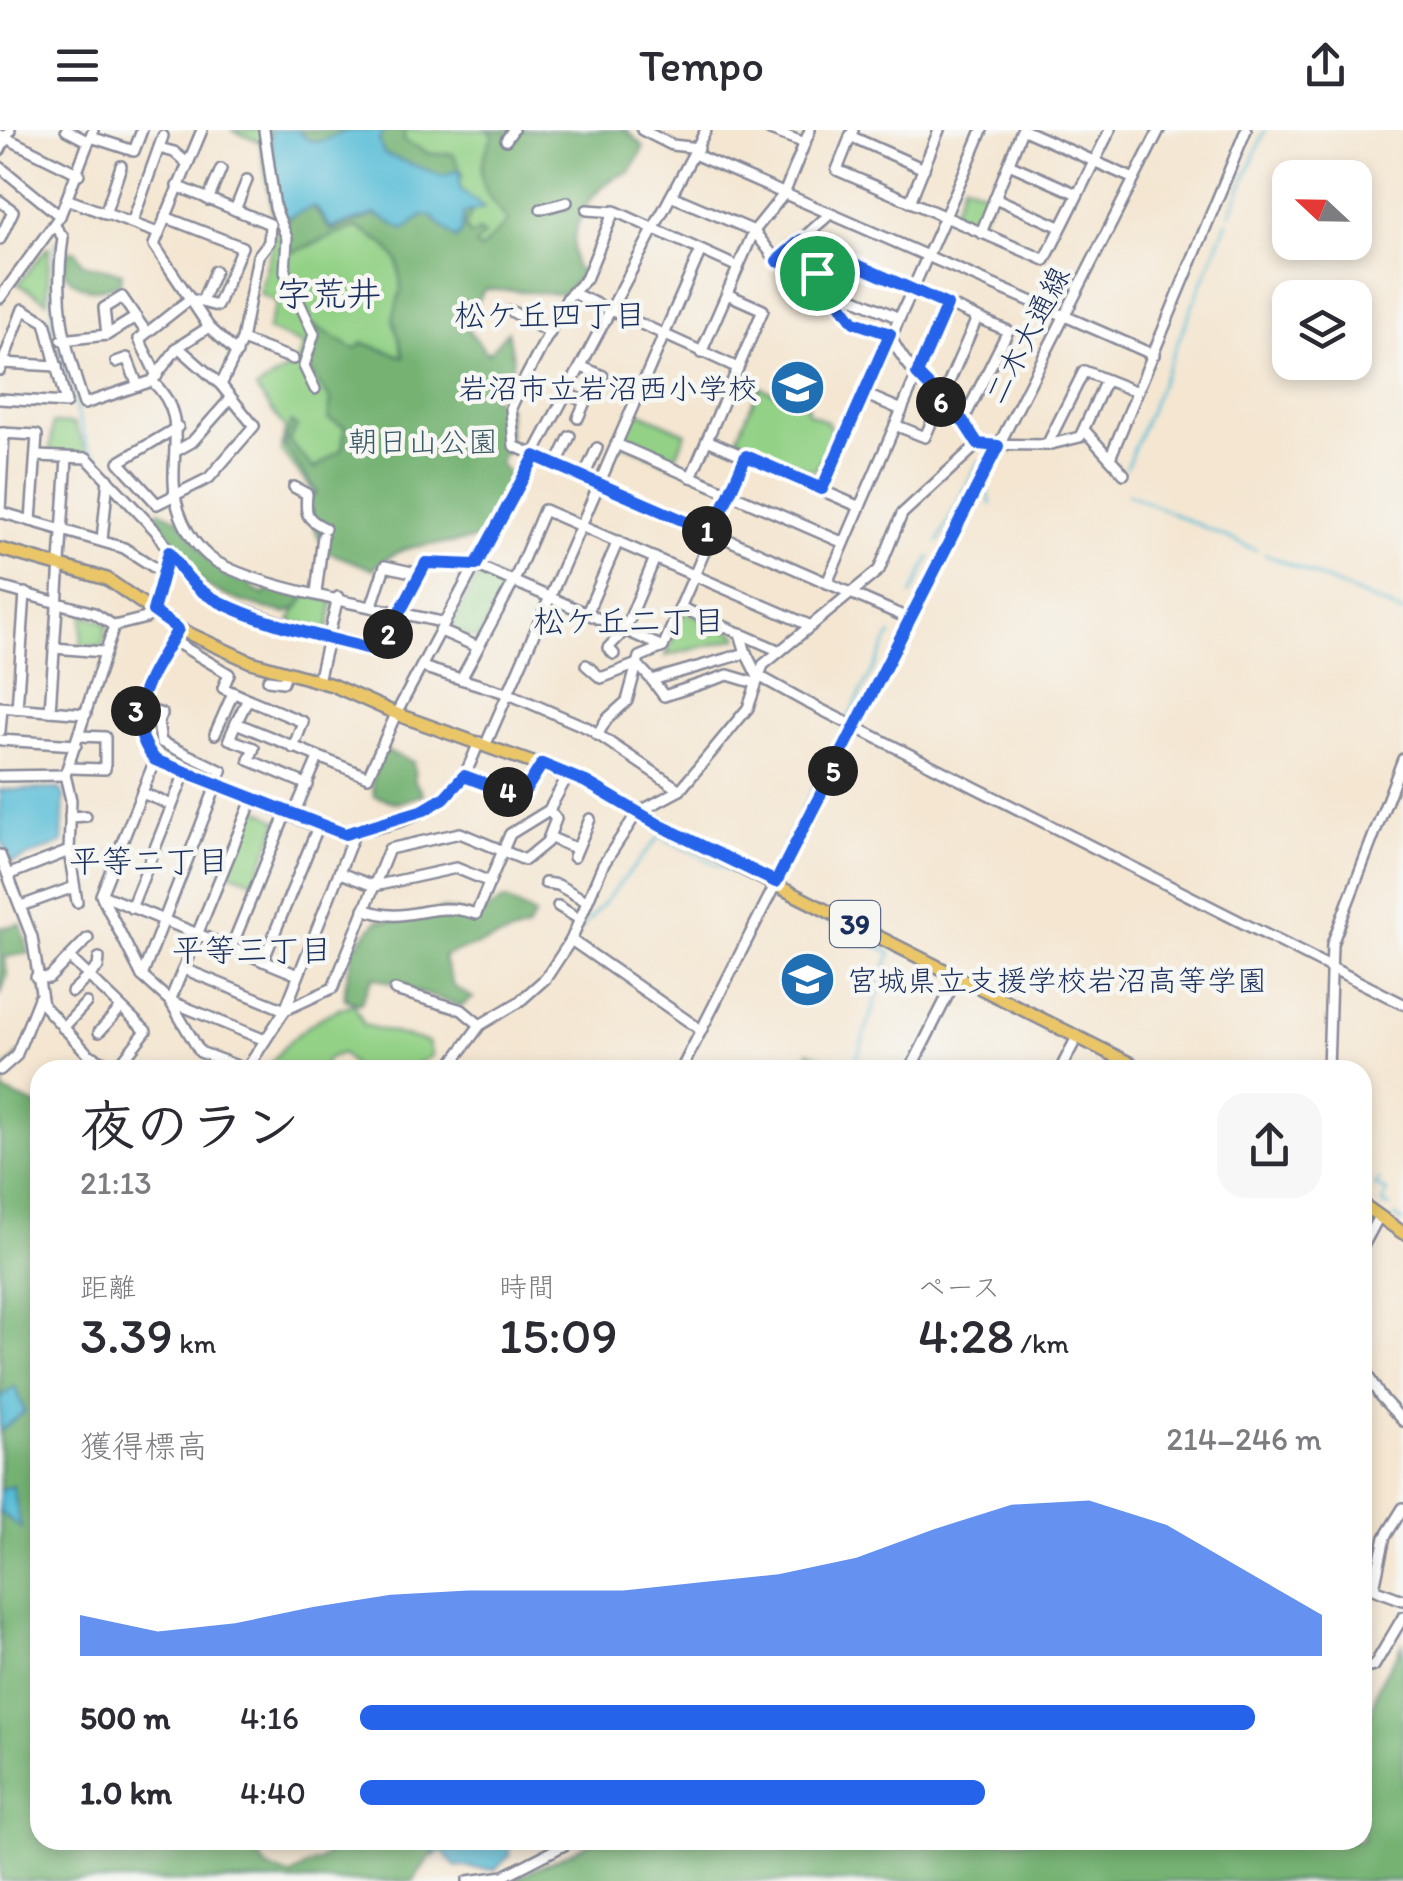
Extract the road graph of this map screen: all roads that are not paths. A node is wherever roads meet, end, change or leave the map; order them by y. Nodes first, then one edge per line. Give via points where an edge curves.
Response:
1 (66, 130) edge
2 (142, 130) edge
3 (202, 130) edge
4 (264, 130) edge
5 (513, 130) edge
6 (642, 130) edge
7 (706, 130) edge
8 (770, 130) edge
9 (810, 130) edge
10 (982, 130) edge
11 (1023, 130) edge
12 (1110, 130) edge
13 (1158, 130) edge
14 (1246, 130) edge
15 (935, 131) edge
16 (852, 133) edge
17 (5, 134) edge
18 (163, 136) dead end
19 (91, 137) edge
20 (506, 140) dead end
21 (805, 143) junction
22 (159, 148) junction
23 (0, 150) edge
24 (697, 151) junction
25 (1094, 160) junction
26 (187, 163) junction
27 (1009, 164) junction
28 (121, 166) dead end
29 (0, 168) edge
30 (924, 168) junction
31 (221, 169) dead end
32 (79, 174) junction
33 (1134, 179) junction
34 (247, 180) dead end
35 (178, 186) junction
36 (784, 194) junction
37 (1077, 194) junction
38 (674, 196) junction
39 (995, 198) junction
40 (69, 200) junction
41 (208, 200) junction
42 (0, 201) edge
43 (567, 202) dead end
44 (910, 202) junction
45 (541, 208) dead end
46 (234, 210) junction
47 (588, 210) dead end
48 (614, 211) junction
49 (104, 214) junction
50 (830, 214) junction
51 (165, 217) junction
52 (946, 218) junction
53 (57, 221) junction
54 (132, 223) junction
55 (1060, 227) junction
56 (754, 231) junction
57 (655, 232) junction
58 (981, 232) junction
59 (158, 233) junction
60 (0, 239) edge
61 (801, 240) junction
62 (700, 252) junction
63 (930, 257) junction
64 (777, 261) junction
65 (738, 267) junction
66 (214, 270) dead end
67 (830, 288) junction
68 (914, 290) junction
69 (575, 294) junction
70 (727, 294) junction
71 (0, 298) edge
72 (196, 300) junction
73 (947, 305) junction
74 (510, 311) dead end
75 (611, 314) junction
76 (1064, 316) junction
77 (136, 317) junction
78 (899, 318) junction
79 (977, 318) junction
80 (0, 321) edge
81 (14, 327) junction
82 (209, 327) junction
83 (146, 332) junction
84 (550, 333) junction
85 (890, 334) junction
86 (108, 335) junction
87 (663, 337) junction
88 (62, 340) junction
89 (242, 340) junction
90 (178, 347) junction
91 (274, 352) junction
92 (236, 353) junction
93 (701, 353) junction
94 (1154, 355) junction
95 (293, 359) dead end
96 (116, 362) dead end
97 (1, 366) edge
98 (56, 366) junction
99 (268, 366) dead end
100 (582, 367) junction
101 (738, 368) junction
102 (917, 374) junction
103 (603, 376) dead end
104 (154, 378) junction
105 (1106, 380) junction
106 (221, 385) junction
107 (138, 386) junction
108 (315, 389) dead end
109 (1137, 392) junction
110 (568, 394) junction
111 (864, 394) junction
112 (0, 398) edge
113 (230, 398) junction
114 (940, 401) junction
115 (902, 410) junction
116 (578, 418) dead end
117 (963, 421) junction
118 (895, 426) junction
119 (178, 428) junction
120 (1086, 432) junction
121 (2, 433) edge
122 (570, 436) dead end
123 (707, 440) junction
124 (616, 444) junction
125 (978, 444) junction
126 (1047, 445) junction
127 (998, 446) junction
128 (596, 448) dead end
129 (178, 450) junction
130 (36, 456) junction
131 (535, 456) junction
132 (746, 456) junction
133 (67, 458) junction
134 (1110, 458) junction
135 (556, 466) junction
136 (1124, 474) dead end
137 (691, 477) junction
138 (583, 478) junction
139 (108, 480) junction
140 (598, 485) junction
141 (294, 486) dead end
142 (822, 489) junction
143 (730, 494) junction
144 (174, 497) junction
145 (860, 506) junction
146 (30, 521) junction
147 (581, 526) junction
148 (63, 530) junction
149 (712, 533) junction
150 (102, 540) junction
151 (618, 541) junction
152 (844, 543) junction
153 (0, 549) edge
154 (169, 552) junction
155 (655, 558) junction
156 (476, 565) junction
157 (61, 566) junction
158 (162, 572) junction
159 (420, 574) junction
160 (694, 574) junction
161 (514, 581) junction
162 (827, 583) junction
163 (0, 587) edge
164 (25, 593) junction
165 (316, 593) junction
166 (852, 594) junction
167 (550, 597) junction
168 (338, 598) junction
169 (58, 602) junction
170 (372, 605) junction
171 (680, 607) junction
172 (153, 611) junction
173 (400, 612) junction
174 (587, 613) junction
175 (910, 619) junction
176 (114, 626) junction
177 (812, 626) junction
178 (443, 627) junction
179 (625, 630) junction
180 (740, 634) junction
181 (175, 635) junction
182 (328, 638) junction
183 (478, 647) junction
184 (663, 647) junction
185 (54, 648) junction
186 (780, 651) junction
187 (104, 652) junction
188 (746, 653) junction
189 (614, 654) dead end
190 (637, 664) junction
191 (586, 665) dead end
192 (422, 667) junction
193 (286, 674) junction
194 (461, 679) junction
195 (756, 679) junction
196 (268, 680) dead end
197 (318, 680) junction
198 (652, 680) junction
199 (233, 692) junction
200 (508, 694) junction
201 (248, 699) junction
202 (137, 706) junction
203 (1, 708) edge
204 (17, 709) junction
205 (50, 711) junction
206 (86, 714) junction
207 (396, 714) junction
208 (236, 723) junction
209 (855, 727) junction
210 (0, 731) edge
211 (215, 734) dead end
212 (597, 735) junction
213 (0, 740) edge
214 (78, 740) junction
215 (483, 743) junction
216 (293, 748) junction
217 (318, 758) junction
218 (1403, 759) edge
219 (155, 760) junction
220 (542, 764) junction
221 (68, 772) junction
222 (185, 773) junction
223 (568, 774) junction
224 (0, 776) edge
225 (464, 776) junction
226 (308, 785) junction
227 (218, 786) junction
228 (680, 790) junction
229 (142, 793) junction
230 (252, 800) junction
231 (172, 806) junction
232 (549, 810) junction
233 (637, 813) junction
234 (289, 815) junction
235 (86, 816) dead end
236 (70, 817) junction
237 (590, 819) dead end
238 (318, 827) junction
239 (356, 832) junction
240 (338, 834) junction
241 (549, 836) junction
242 (348, 849) junction
243 (69, 851) junction
244 (503, 851) junction
245 (0, 855) edge
246 (340, 872) junction
247 (10, 876) junction
248 (490, 882) junction
249 (776, 882) junction
250 (545, 884) dead end
251 (0, 886) edge
252 (374, 886) junction
253 (74, 887) junction
254 (101, 894) junction
255 (78, 902) dead end
256 (586, 902) junction
257 (21, 906) junction
258 (558, 906) dead end
259 (131, 908) junction
260 (364, 909) junction
261 (579, 919) junction
262 (164, 921) junction
263 (198, 935) junction
264 (88, 938) dead end
265 (571, 940) junction
266 (231, 948) junction
267 (70, 958) junction
268 (99, 958) dead end
269 (264, 961) junction
270 (1331, 967) junction
271 (184, 969) junction
272 (298, 975) junction
273 (142, 976) junction
274 (88, 977) junction
275 (957, 977) junction
276 (36, 978) junction
277 (395, 990) dead end
278 (72, 992) dead end
279 (39, 998) junction
280 (170, 1001) junction
281 (86, 1003) dead end
282 (1403, 1004) edge
283 (120, 1010) junction
284 (285, 1010) junction
285 (480, 1025) junction
286 (62, 1028) junction
287 (700, 1030) junction
288 (100, 1032) dead end
289 (1077, 1036) junction
290 (265, 1040) junction
291 (100, 1060) edge
292 (125, 1060) edge
293 (221, 1060) edge
294 (253, 1060) edge
295 (454, 1060) edge
296 (686, 1060) edge
297 (915, 1060) edge
298 (1065, 1060) edge
299 (1124, 1060) edge
300 (1328, 1060) edge
301 (0, 1070) edge
302 (1372, 1211) edge
303 (1379, 1216) junction
304 (1372, 1229) edge
305 (1403, 1233) edge
306 (1372, 1383) edge
307 (1403, 1420) edge
308 (1403, 1508) edge
309 (1374, 1588) joint
310 (1403, 1600) edge
311 (1403, 1618) edge
312 (1372, 1666) edge
313 (555, 1850) edge
314 (468, 1881) edge

1 - 19 street
2 - 19 street via 134,151
3 - 26 street
4 - 108 street via 287,238 285,272 314,334 304,366
5 - 20 street
6 - 24 street
7 - 24 street
8 - 21 street
9 - 21 street
10 - 52 street
11 - 25 street
11 - 27 street
12 - 25 street
13 - 33 street, 二木大通線
14 - 94 street
15 - 30 street
16 - 30 street
16 - 44 street via 836,170
17 - 23 street
17 - 32 street
18 - 22 street
19 - 32 street
21 - 36 street
22 - 26 street
22 - 54 street
24 - 36 street
24 - 38 street
25 - 33 street
25 - 37 street
26 - 35 street
27 - 37 street
27 - 39 street
28 - 49 street
29 - 53 street
30 - 44 street
31 - 41 street
32 - 40 street
33 - 76 street, 二木大通線
34 - 46 street
35 - 41 street
35 - 51 street
36 - 50 street
36 - 56 street
37 - 55 street
38 - 56 street
38 - 57 street
39 - 55 street
39 - 58 street
40 - 49 street
40 - 53 street
41 - 46 street
42 - 60 street via 13,212
43 - 45 street
44 - 52 street
46 - 89 street via 270,224
47 - 48 street
48 - 57 street
48 - 69 street
49 - 54 street
50 - 61 street
50 - 63 street
51 - 59 street
51 - 72 street via 242,248 216,306
52 - 58 street
52 - 63 street
53 - 71 street
53 - 88 street via 63,238
54 - 59 street
55 - 58 street via 1044,260
56 - 64 street
56 - 65 street
57 - 62 street
57 - 75 street
59 - 72 street via 154,245
61 - 64 street
61 - 68 street
62 - 65 street
62 - 87 street
63 - 68 street
63 - 76 street
64 - 67 street via 808,268
65 - 70 street
66 - 72 street
67 - 78 street
67 - 85 street via 854,322
68 - 73 street
68 - 78 street
69 - 75 street
69 - 84 street
70 - 93 street
70 - 101 street via 763,310
72 - 82 street
72 - 83 street
73 - 79 street
73 - 102 street
74 - 84 street
75 - 87 street
75 - 100 street
76 - 94 street
76 - 127 street, 二木大通線
77 - 83 street
77 - 86 street
77 - 86 street via 122,297 104,308
78 - 85 street
79 - 114 street
79 - 117 street via 1008,331
80 - 81 street
81 - 97 street
81 - 98 street via 23,308 46,322
82 - 90 street
82 - 92 street
83 - 104 street via 138,339
84 - 131 street via 511,408 514,446
85 - 102 street
85 - 111 street
86 - 88 street
87 - 93 street
87 - 124 street
88 - 107 street via 84,404
89 - 91 street
89 - 92 street
90 - 104 street
90 - 106 street
91 - 95 street
91 - 99 street
92 - 106 street
93 - 101 street
94 - 109 street
96 - 107 street via 127,358
97 - 98 street
98 - 112 street via 66,404
100 - 103 street
100 - 110 street
101 - 123 street
102 - 114 street
102 - 115 street
104 - 107 street
104 - 119 street
105 - 109 street
105 - 120 street
105 - 126 street via 1084,371
106 - 113 street
109 - 134 street
110 - 116 street via 585,402
110 - 131 street
111 - 115 street
111 - 142 street
113 - 129 street
113 - 144 street via 254,426 223,466
114 - 117 street
114 - 118 street via 925,438
115 - 118 street
117 - 125 street
118 - 145 street
119 - 129 street
119 - 144 street via 119,462 157,504
120 - 126 street via 1068,444
120 - 134 street
121 - 130 street via 37,435
121 - 146 street via 0,512
122 - 135 street
123 - 132 street
123 - 137 street
124 - 137 street
124 - 140 street
125 - 127 street
125 - 166 street via 902,514 879,570
126 - 127 street
127 - 175 street, 二木大通線
128 - 138 street
129 - 144 street
130 - 133 street
130 - 146 street
131 - 135 street
131 - 156 street
132 - 142 street
132 - 143 street
133 - 139 street via 87,458
133 - 148 street
134 - 136 street
135 - 138 street
137 - 143 street
138 - 140 street
139 - 150 street
139 - 154 street
140 - 147 street
140 - 149 street
141 - 165 street via 307,494 305,513 324,532
142 - 145 street
143 - 149 street
143 - 152 street
144 - 165 street via 206,554 243,576
145 - 152 street
146 - 148 street
147 - 151 street
147 - 161 street via 544,510
147 - 167 street
148 - 150 street
148 - 157 street
149 - 160 street
149 - 162 street
150 - 158 street
151 - 155 street
151 - 174 street
152 - 162 street
153 - 157 main road, 39
154 - 158 street
154 - 182 street via 184,575 213,598
155 - 160 street
155 - 179 street
156 - 159 street via 426,563
156 - 161 street
156 - 178 street
157 - 169 street
157 - 172 main road, 39 via 116,584
158 - 172 street
159 - 170 street via 385,566
159 - 173 street
160 - 171 street
160 - 177 street
161 - 167 street
161 - 183 street
162 - 166 street
163 - 164 street
164 - 169 street
164 - 204 street
165 - 168 street
166 - 175 street
166 - 177 street
167 - 174 street
167 - 200 street
168 - 170 street
168 - 182 street
169 - 176 street
169 - 185 street
170 - 173 street
171 - 180 street
171 - 184 street
172 - 176 street
172 - 181 main road, 39
173 - 178 street
173 - 182 street via 379,651
174 - 179 street
175 - 209 street, 二木大通線
176 - 187 street
177 - 186 street
178 - 183 street
178 - 192 street
179 - 184 street
179 - 189 street via 608,648
180 - 186 street
180 - 188 street
181 - 193 main road, 39
181 - 199 street via 228,674 223,688
181 - 202 street
182 - 197 street
183 - 194 street
184 - 190 street
185 - 187 street
185 - 205 street
186 - 195 street
187 - 206 street
188 - 195 street
188 - 198 street
190 - 191 street via 601,678
190 - 198 street
190 - 212 street via 627,702
192 - 194 street
192 - 207 street
193 - 196 street via 283,682
193 - 197 main road, 39
194 - 200 street
195 - 198 street via 728,676 664,696
195 - 209 street
195 - 228 street via 748,708
197 - 207 main road, 39
199 - 201 street
199 - 211 street
200 - 212 street
200 - 215 street
201 - 208 street
201 - 216 street via 303,722
202 - 219 street via 140,738
202 - 227 street via 162,714 161,742 222,771
203 - 204 street
203 - 210 street
204 - 205 street
205 - 206 street
206 - 214 street
207 - 215 main road, 39
207 - 217 street via 368,777
208 - 216 street
208 - 226 street via 229,739 254,748 249,760
209 - 249 street, 二木大通線
209 - 270 street
212 - 228 street
213 - 214 street
214 - 221 street
214 - 221 street via 105,737 105,768
215 - 220 main road, 39
215 - 225 street
216 - 217 street
217 - 226 street
218 - 270 street via 1338,927
219 - 222 street
219 - 229 street
220 - 223 main road, 39
220 - 225 street via 521,797
221 - 224 street
221 - 236 street
222 - 227 street
222 - 231 street
223 - 232 street
223 - 233 main road, 39
225 - 239 street via 424,810
226 - 234 street
227 - 230 street
227 - 262 street
228 - 233 street
229 - 231 street
229 - 254 street
230 - 234 street
230 - 263 street
231 - 259 street
232 - 241 street via 556,819
232 - 244 street via 513,830
233 - 249 main road, 39
233 - 256 street
234 - 238 street
234 - 266 street
235 - 236 street
236 - 243 street
237 - 241 street via 576,853
238 - 240 street
238 - 269 street
239 - 240 street
239 - 242 street
240 - 242 street
241 - 244 street via 525,860
242 - 246 street
243 - 247 street
243 - 253 street
244 - 248 street
244 - 252 street via 460,833 389,849
245 - 247 street
246 - 252 street
246 - 272 street
247 - 251 street
247 - 257 street
248 - 252 street via 456,868
248 - 260 street via 476,914 449,905 388,919
249 - 275 main road, 39
249 - 287 street, 二木大通線
250 - 256 street via 558,884
252 - 260 street
253 - 255 street
253 - 257 street
254 - 259 street
254 - 273 street
256 - 261 street
257 - 276 street
258 - 261 street
259 - 262 street
260 - 284 street via 333,988
261 - 265 street
262 - 263 street
262 - 273 street
263 - 266 street
263 - 271 street
264 - 267 street
265 - 285 street via 534,991
265 - 287 street
266 - 269 street
267 - 274 street
267 - 276 street via 50,978
268 - 274 street
269 - 272 street
270 - 282 street
270 - 300 street
271 - 280 street
271 - 284 street
272 - 284 street
273 - 280 street
274 - 278 street
274 - 283 street
275 - 289 main road, 39
275 - 297 street
276 - 279 street
277 - 285 street via 462,1010
279 - 286 street
279 - 301 street via 16,1056
280 - 290 street
280 - 293 street via 200,1052
281 - 286 street
283 - 288 street
283 - 292 street via 146,1031
284 - 290 street
285 - 295 street
286 - 291 street
287 - 296 street, 二木大通線
289 - 298 street
289 - 299 main road, 39
290 - 294 street
302 - 303 main road
303 - 304 street
303 - 305 main road
306 - 307 street
308 - 309 street via 1386,1537
309 - 310 street
311 - 312 street
313 - 314 street via 504,1876

